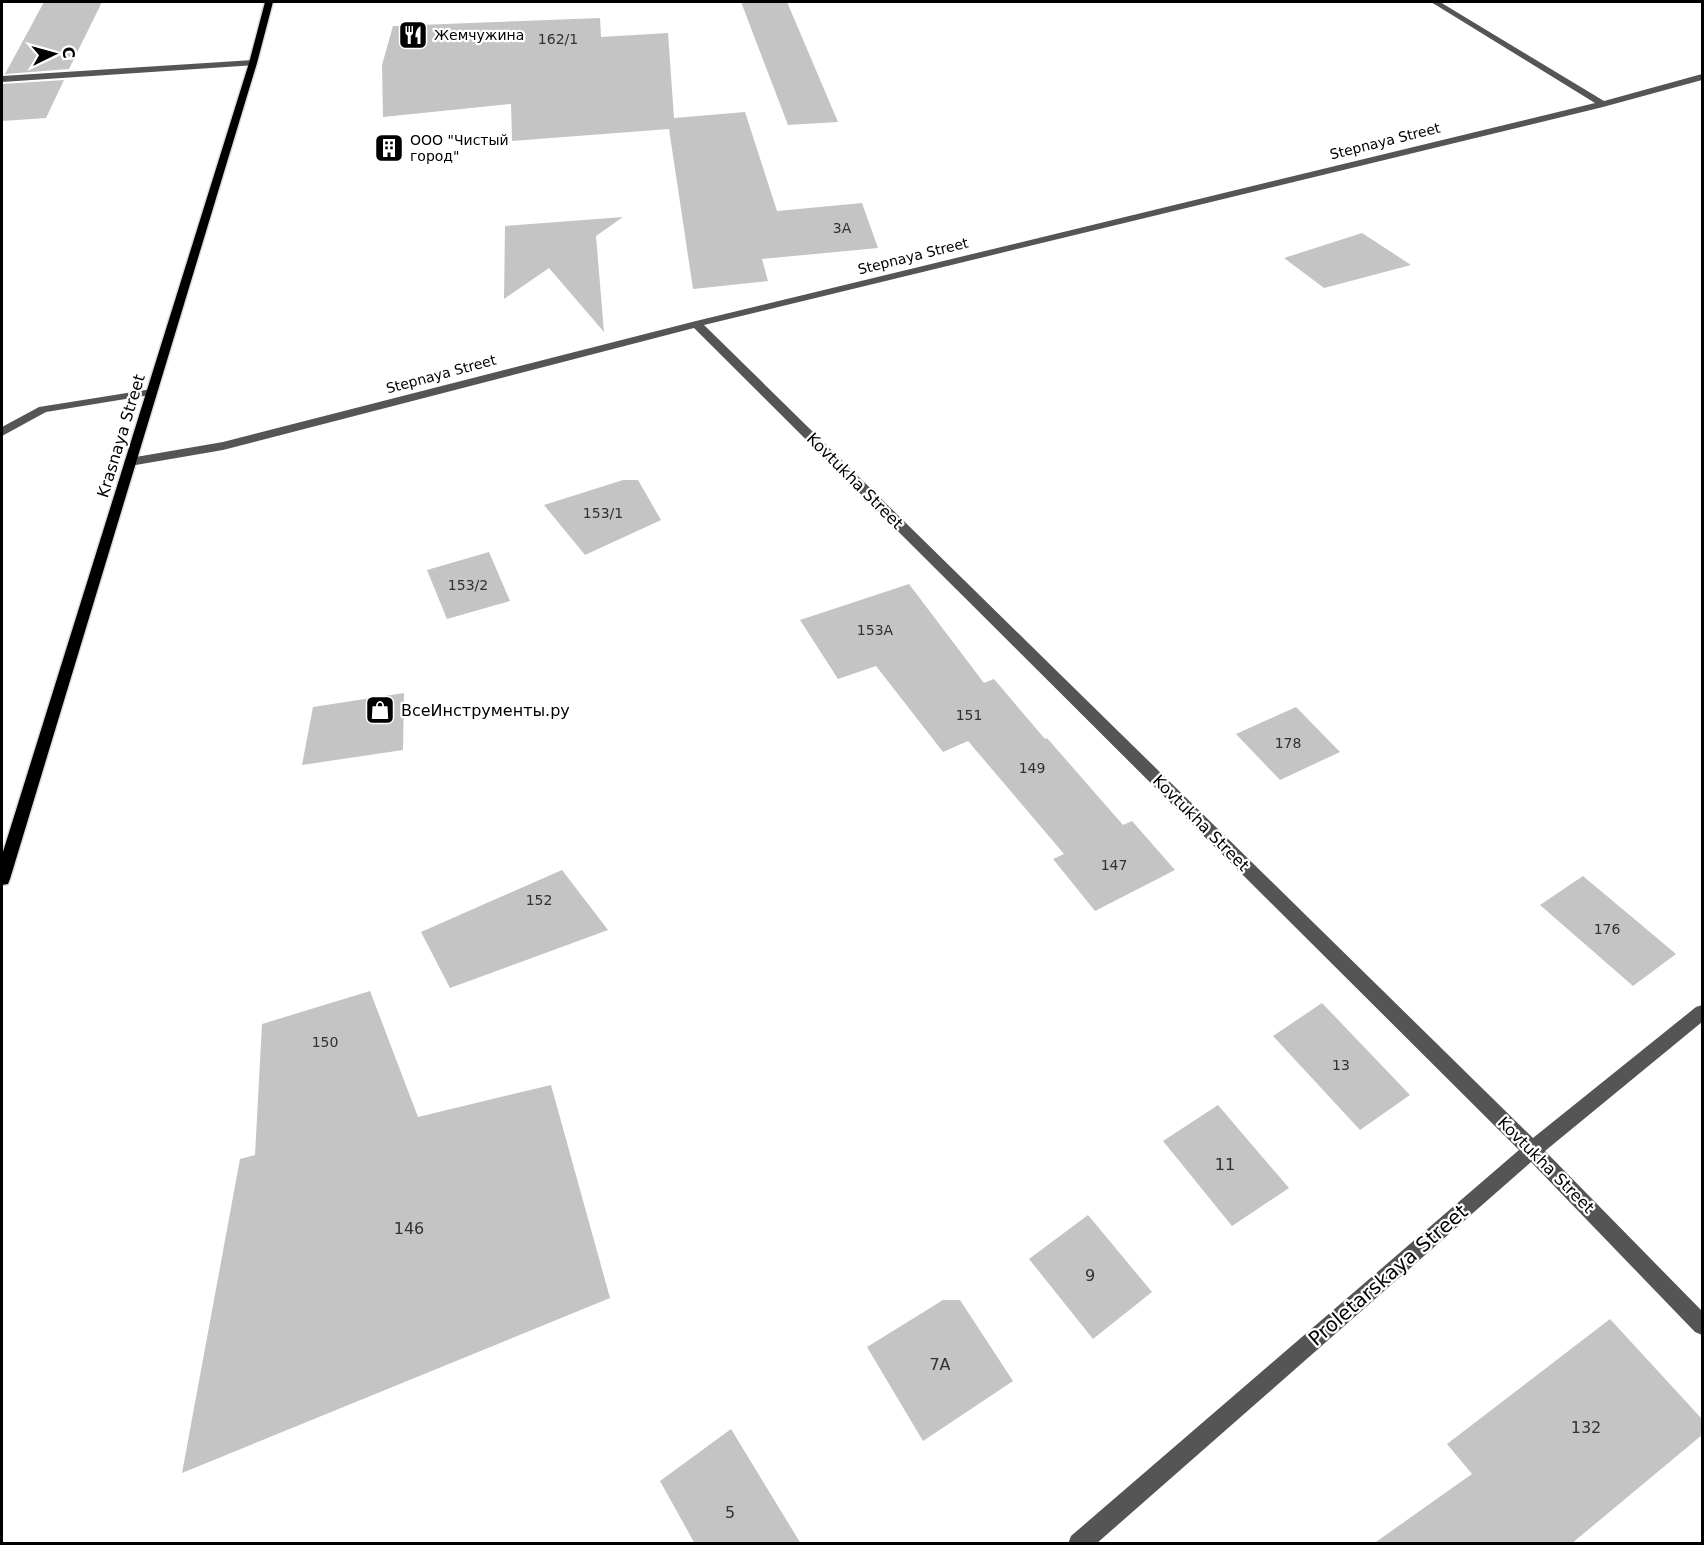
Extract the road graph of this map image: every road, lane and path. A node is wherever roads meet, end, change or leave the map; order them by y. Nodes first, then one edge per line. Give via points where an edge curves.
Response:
1 (269, 2) edge
2 (1435, 2) edge
3 (253, 63) junction
4 (1702, 77) edge
5 (2, 79) edge
6 (1685, 81) junction
7 (1702, 89) edge
8 (1603, 104) junction
9 (696, 324) junction
10 (152, 392) junction
11 (2, 432) edge
12 (130, 462) junction
13 (2, 879) edge
14 (1702, 1012) edge
15 (1532, 1150) junction
16 (1702, 1325) edge
17 (1080, 1544) edge

1 - 3 main road, Krasnaya Street
2 - 8 street
3 - 5 street
3 - 10 main road, Krasnaya Street
4 - 6 street, Stepnaya Street
6 - 7 street
6 - 8 street, Stepnaya Street
8 - 9 street, Stepnaya Street
9 - 12 street, Stepnaya Street via 224,446
9 - 15 street, Kovtukha Street
10 - 11 street via 43,409
10 - 12 main road, Krasnaya Street
12 - 13 main road, Krasnaya Street
14 - 15 street, Proletarskaya Street
15 - 16 street, Kovtukha Street
15 - 17 street, Proletarskaya Street

